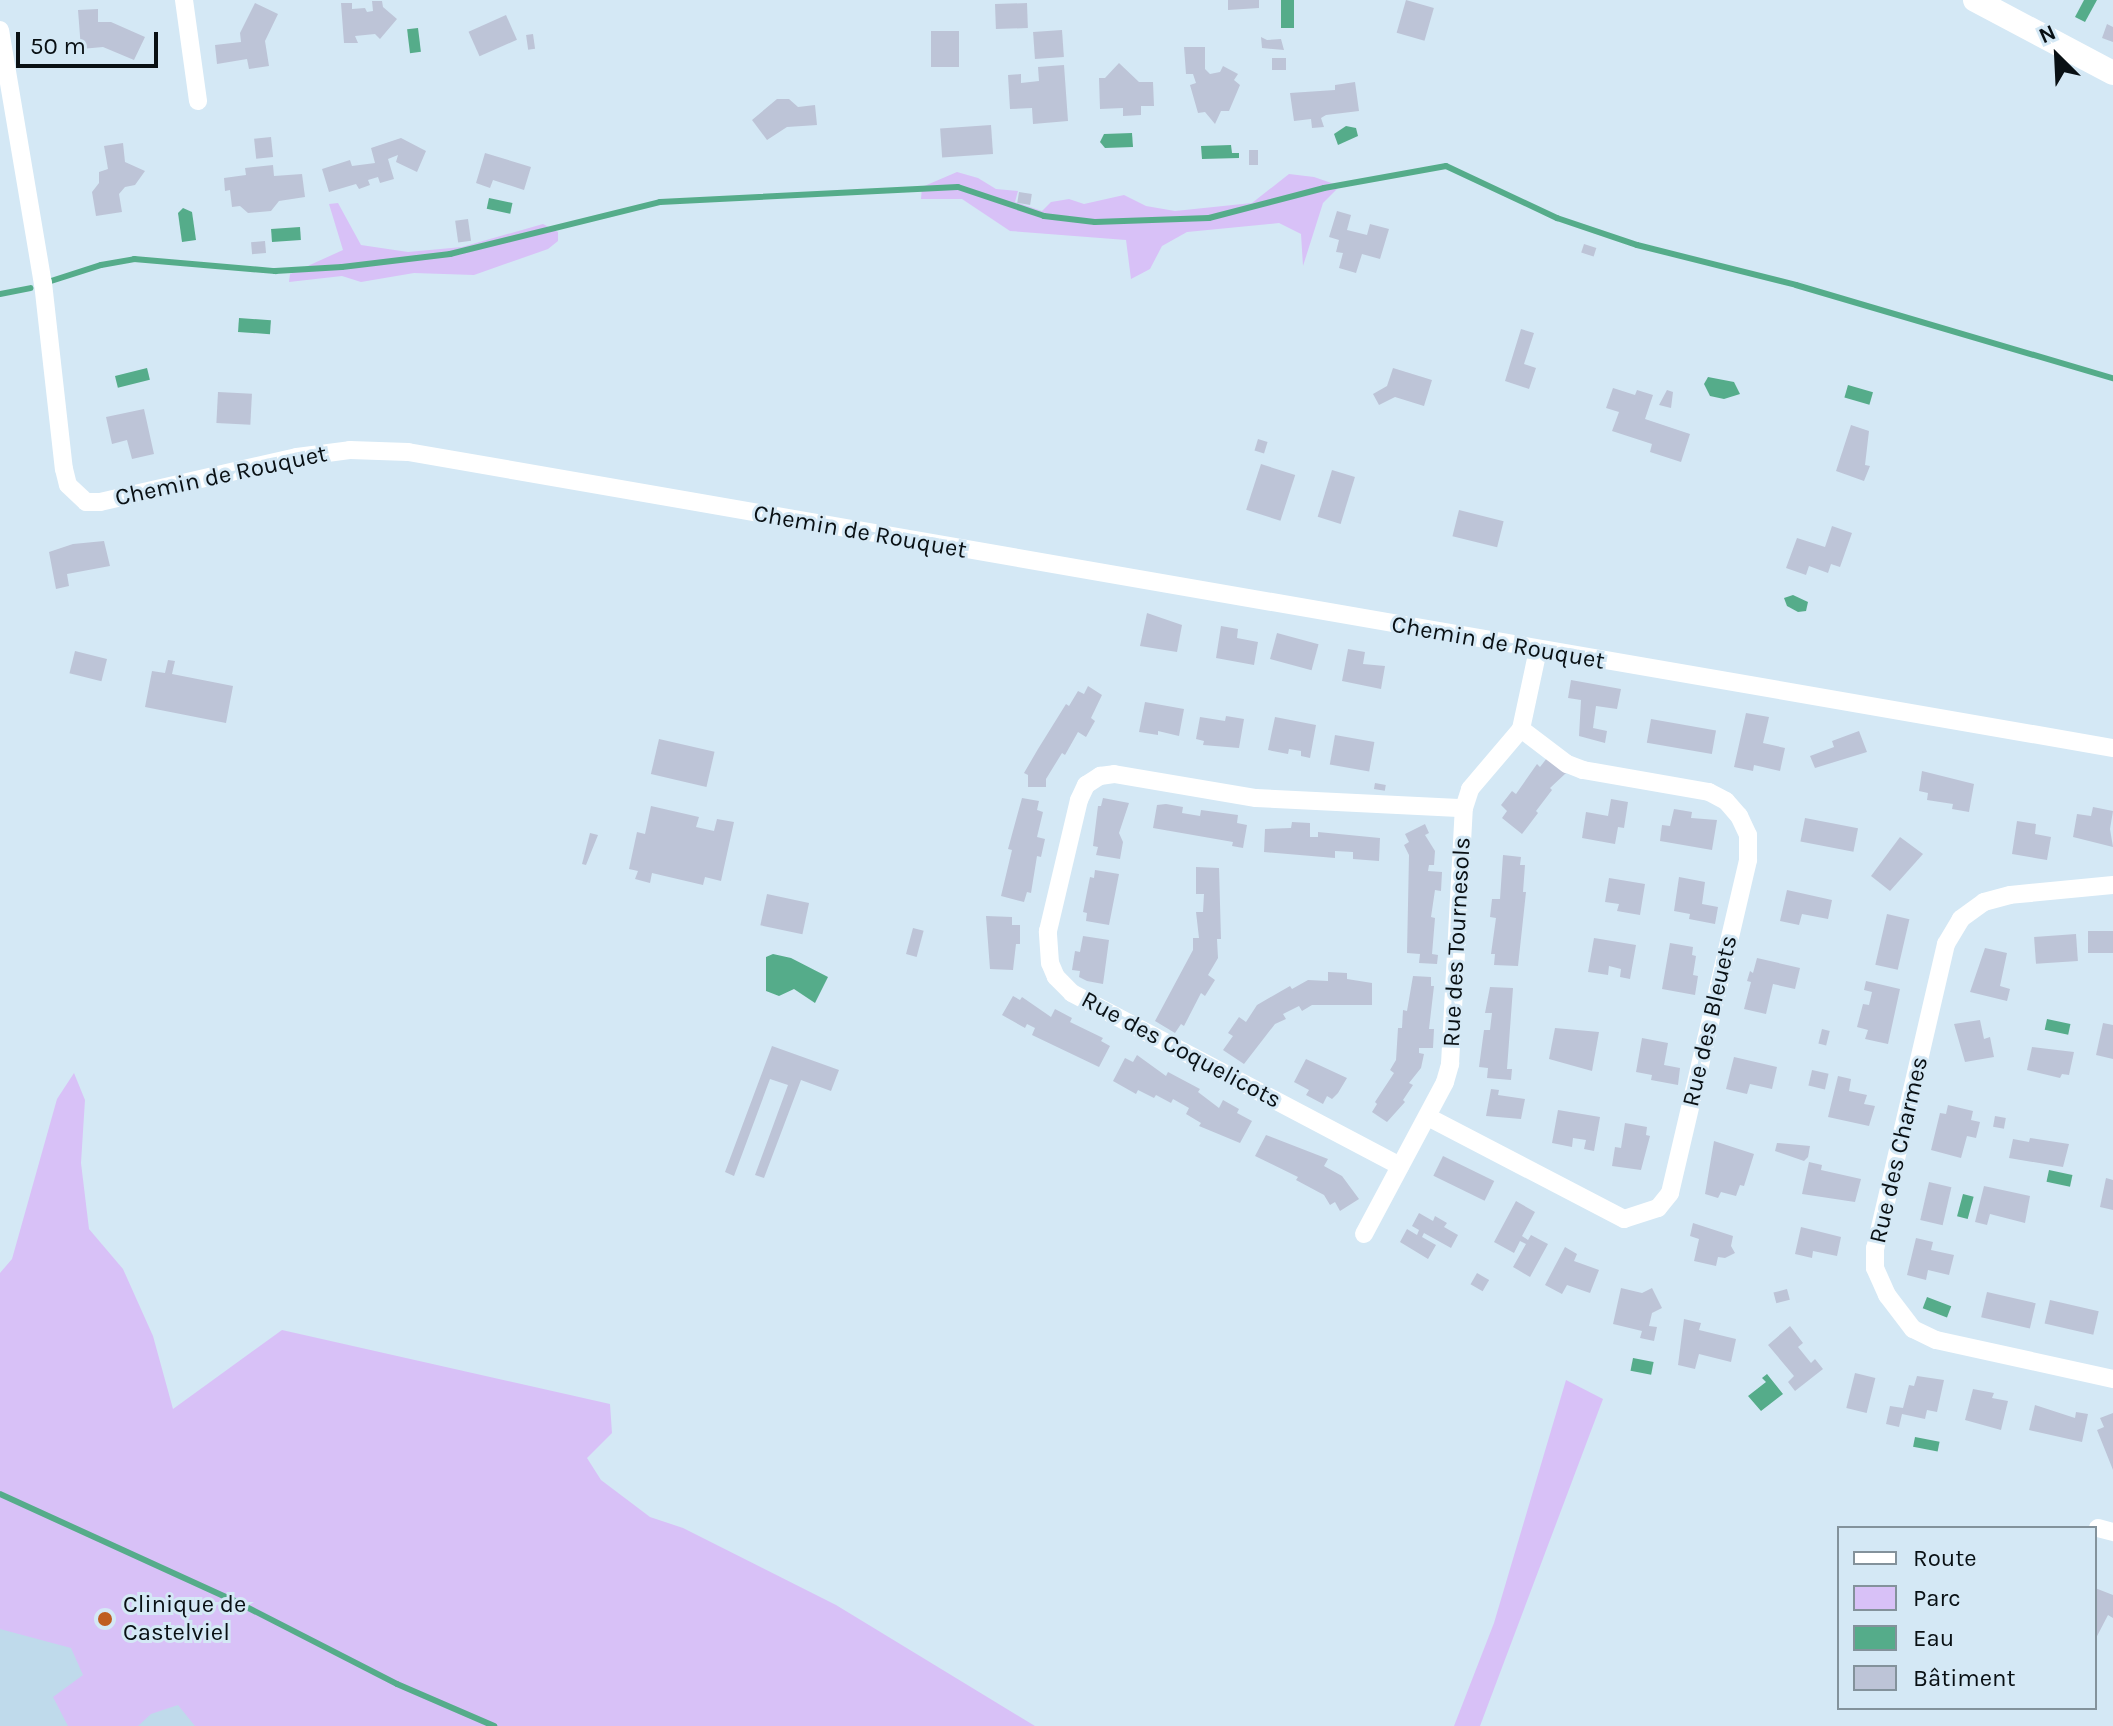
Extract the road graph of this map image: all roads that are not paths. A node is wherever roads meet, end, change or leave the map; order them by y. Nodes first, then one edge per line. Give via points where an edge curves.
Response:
1 (184, 0) edge
2 (1975, 0) edge
3 (0, 30) edge
4 (2113, 73) edge
5 (198, 101) dead end
6 (1538, 650) junction
7 (1521, 729) junction
8 (2113, 748) edge
9 (1464, 808) junction
10 (2113, 885) edge
11 (1428, 1117) junction
12 (1400, 1166) junction
13 (1364, 1234) dead end
14 (2113, 1379) edge

1 - 5 street
2 - 4 street
3 - 6 street, Chemin de Rouquet via 43,283 64,469 68,485 86,502 297,457 350,450 408,452
6 - 7 street, Rue des Tournesols
6 - 8 street, Chemin de Rouquet
7 - 9 street, Rue des Tournesols via 1470,789
7 - 11 street, Rue des Bleuets via 1583,770 1709,792 1726,801 1748,835 1748,860 1670,1193 1658,1208 1624,1219
9 - 11 street, Rue des Tournesols via 1450,1064
9 - 12 street, Rue des Coquelicots via 1256,798 1100,776 1086,785 1079,800 1048,931 1050,963 1072,993
10 - 14 street, Rue des Charmes via 2010,895 1984,902 1961,919 1946,944 1875,1248 1875,1268 1893,1305 1913,1329 1936,1340
11 - 12 street, Rue des Tournesols
12 - 13 street, Rue des Tournesols

